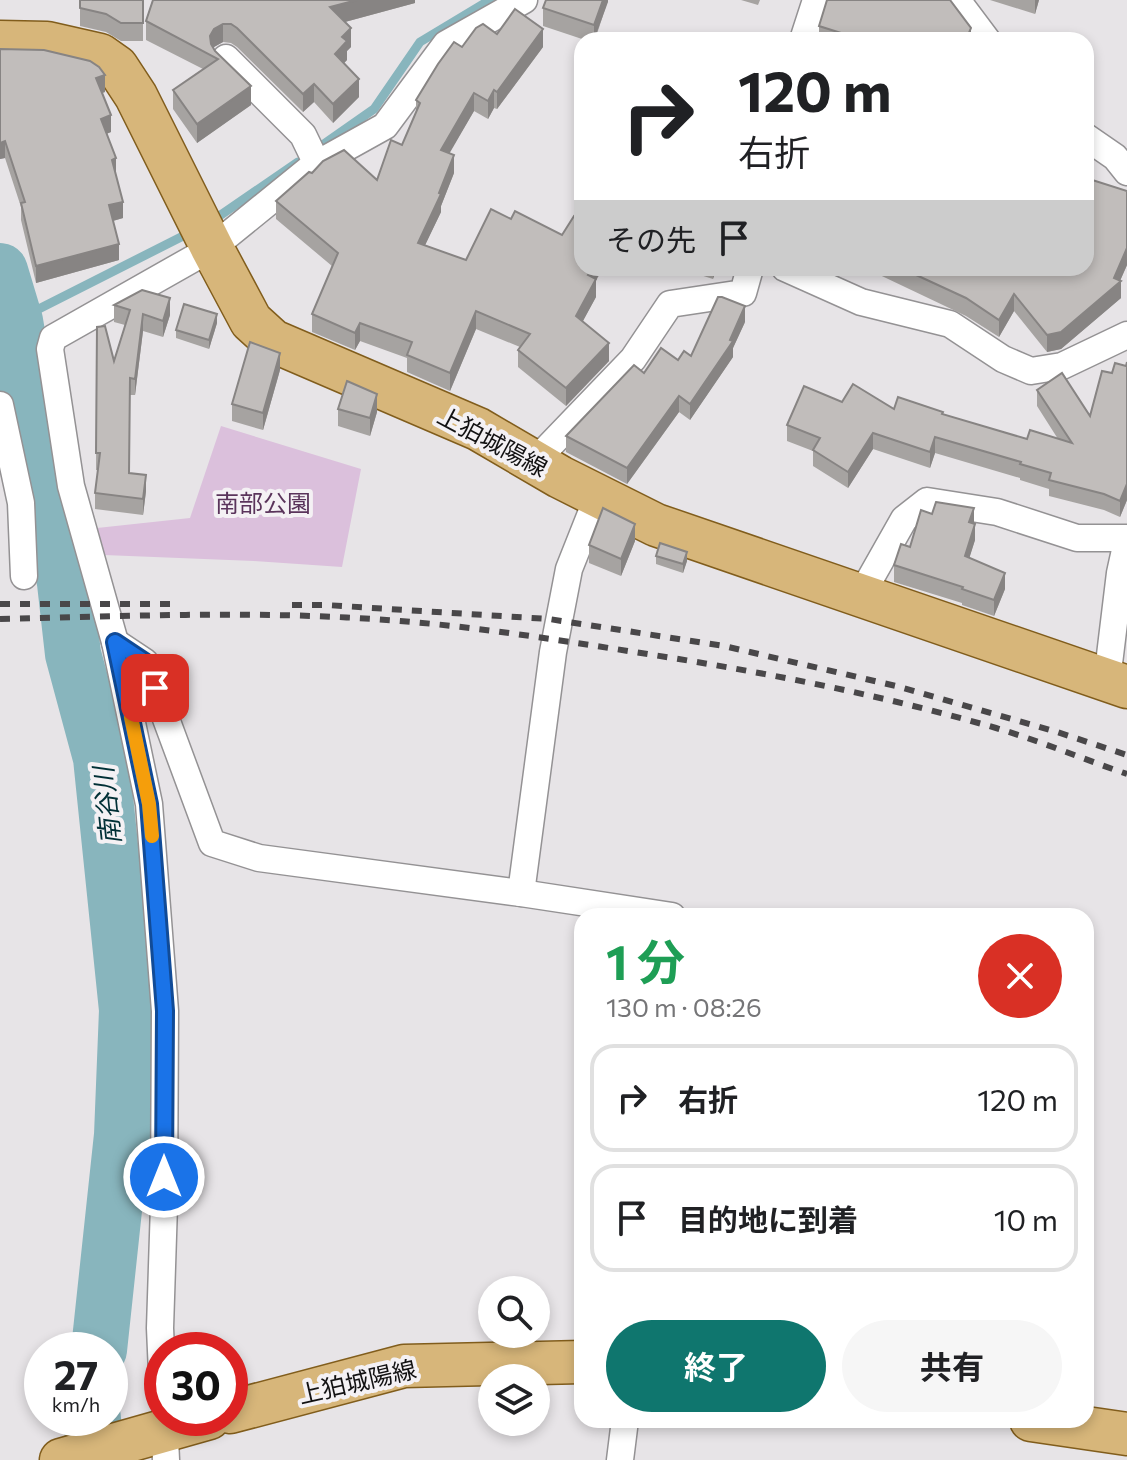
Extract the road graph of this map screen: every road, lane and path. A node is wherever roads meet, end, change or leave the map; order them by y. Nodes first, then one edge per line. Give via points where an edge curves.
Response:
1 (524, 0) edge
2 (816, 0) edge
3 (957, 0) edge
4 (806, 32) edge
5 (981, 32) edge
6 (0, 42) edge
7 (226, 58) edge
8 (1094, 143) edge
9 (317, 164) junction
10 (1127, 172) edge
11 (212, 248) junction
12 (748, 276) edge
13 (803, 276) edge
14 (1127, 335) edge
15 (0, 405) edge
16 (534, 462) junction
17 (598, 496) junction
18 (1127, 540) edge
19 (24, 576) dead end
20 (861, 595) junction
21 (115, 642) junction
22 (1117, 683) edge
23 (521, 893) junction
24 (619, 908) edge
25 (160, 1332) edge
26 (574, 1362) edge
27 (248, 1407) edge
28 (624, 1428) edge
29 (1086, 1428) edge
30 (1127, 1434) edge
31 (158, 1436) edge
32 (61, 1460) edge
33 (620, 1460) edge

1 - 9 street via 446,44 385,126
2 - 4 street
3 - 5 street
6 - 11 main road, 上狛城陽線 via 47,43 100,55 117,67
7 - 9 street via 303,135
8 - 10 street
9 - 11 street
11 - 16 main road, 上狛城陽線 via 251,321 273,341 478,429
11 - 21 street via 53,338 50,349 71,486
12 - 16 street via 743,293 670,304 633,359
13 - 14 street via 861,302 950,324 1031,371 1062,366
15 - 19 street via 21,503
16 - 17 main road, 上狛城陽線
17 - 20 main road, 上狛城陽線 via 656,525
17 - 23 street via 569,569
18 - 20 street via 1077,538 997,512 927,501 904,519
18 - 22 street via 1120,573
20 - 22 main road, 上狛城陽線
21 - 23 street via 145,662 212,843 259,858
21 - 25 street via 149,804 165,1011
23 - 24 street
26 - 27 main road, 上狛城陽線 via 404,1366
28 - 33 street
29 - 30 main road
31 - 32 main road

